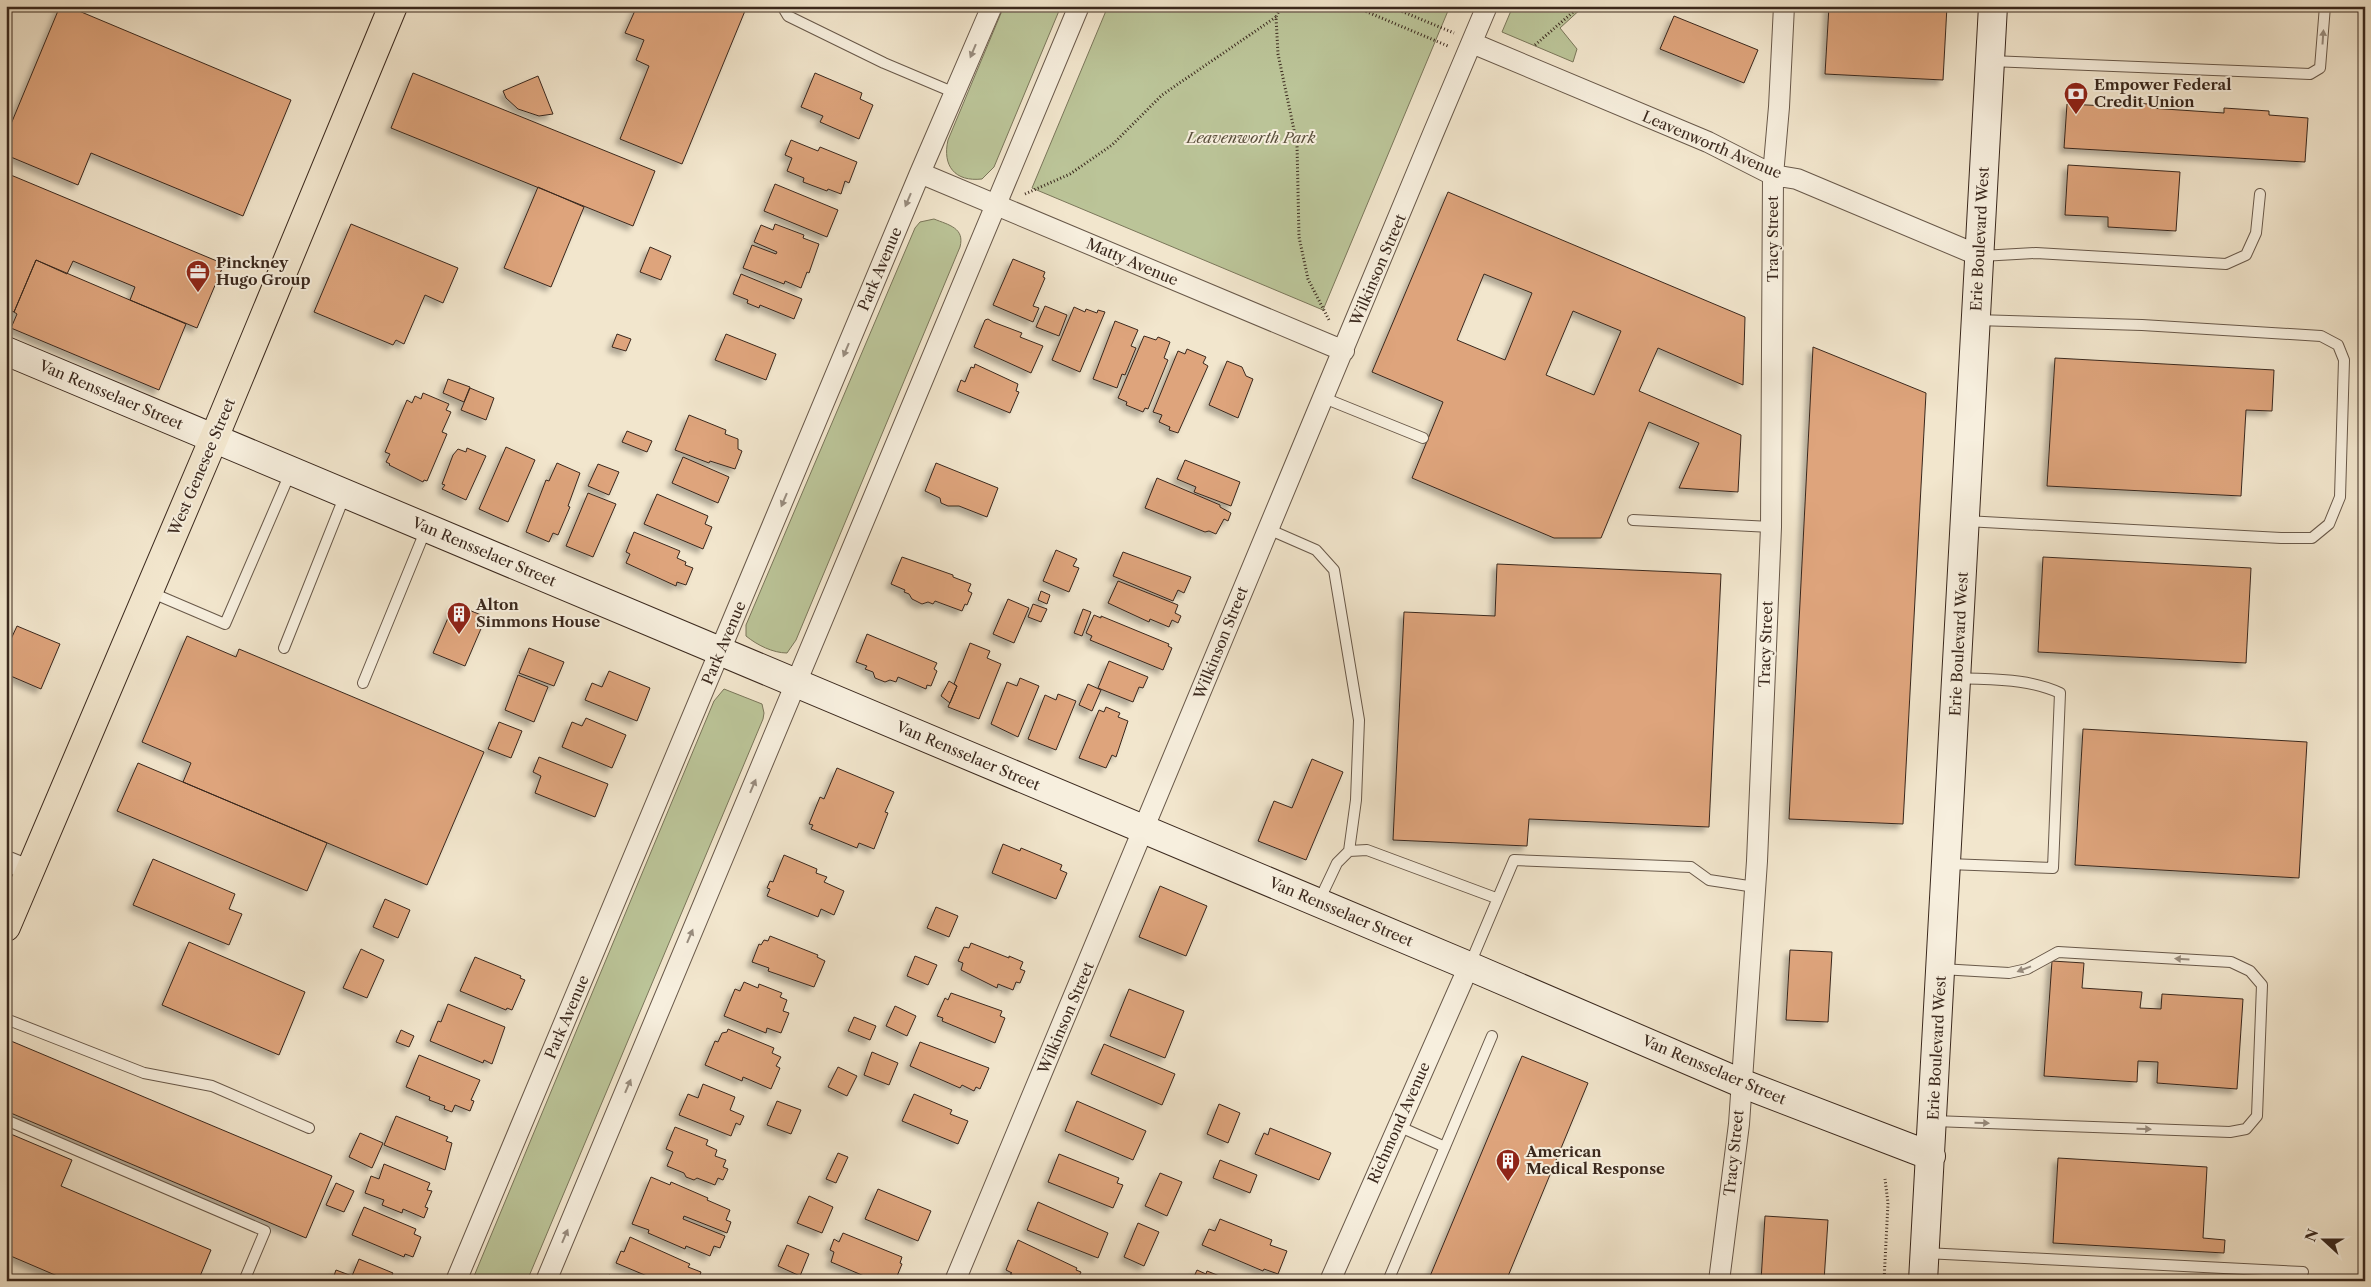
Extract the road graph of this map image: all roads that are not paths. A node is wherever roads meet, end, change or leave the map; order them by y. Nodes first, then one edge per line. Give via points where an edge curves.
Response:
1 (393, 6) edge
2 (782, 6) edge
3 (992, 6) edge
4 (1079, 6) edge
5 (1488, 6) edge
6 (1784, 6) edge
7 (1993, 6) edge
8 (2325, 6) edge
9 (1471, 46) junction
10 (1990, 61) junction
11 (955, 93) junction
12 (920, 173) junction
13 (1773, 175) junction
14 (2260, 194) dead end
15 (996, 205) junction
16 (1980, 256) junction
17 (1976, 320) junction
18 (6, 351) edge
19 (1344, 351) junction
20 (1324, 398) junction
21 (214, 438) junction
22 (1423, 438) dead end
23 (291, 470) junction
24 (346, 494) junction
25 (1633, 520) dead end
26 (1965, 521) junction
27 (1771, 527) junction
28 (426, 528) junction
29 (1268, 529) junction
30 (149, 592) junction
31 (284, 648) dead end
32 (720, 652) junction
33 (1957, 678) junction
34 (363, 683) dead end
35 (796, 684) junction
36 (1145, 830) junction
37 (1350, 851) junction
38 (1947, 864) junction
39 (18, 866) edge
40 (1755, 887) junction
41 (1496, 898) junction
42 (1318, 902) junction
43 (8, 919) edge
44 (1469, 966) junction
45 (1941, 970) junction
46 (6, 1019) edge
47 (1492, 1036) dead end
48 (1741, 1083) junction
49 (6, 1120) edge
50 (1933, 1121) junction
51 (1398, 1126) junction
52 (309, 1128) dead end
53 (1445, 1147) junction
54 (1931, 1156) junction
55 (1925, 1253) junction
56 (2303, 1272) dead end
57 (244, 1281) edge
58 (456, 1281) edge
59 (546, 1281) edge
60 (955, 1281) edge
61 (1330, 1281) edge
62 (1388, 1281) edge
63 (1719, 1281) edge
64 (1923, 1281) edge

1 - 21 main road, West Genesee Street
2 - 11 lane via 788,16
3 -> 11 street, Park Avenue
4 - 15 street
5 - 9 street, Wilkinson Street
6 - 13 street, Tracy Street
7 - 10 street, Erie Boulevard West
10 -> 8 lane via 2310,74 2320,68
9 - 13 street, Leavenworth Avenue via 1708,142
9 - 19 street, Wilkinson Street
10 - 16 street, Erie Boulevard West
11 - 12 street, Park Avenue
12 - 15 street, Matty Avenue
12 -> 32 street, Park Avenue
13 - 16 street, Leavenworth Avenue via 1796,179
13 - 27 street, Tracy Street
14 - 16 lane via 2256,233 2246,255 2226,264 2036,253
15 - 19 street, Matty Avenue
15 - 35 street
16 - 17 street, Erie Boulevard West
17 - 26 street, Erie Boulevard West
17 - 26 lane via 2142,324 2321,336 2338,345 2344,360 2340,497 2329,524 2312,538
18 - 21 street, Van Rensselaer Street
19 - 20 street, Wilkinson Street
20 - 22 lane
20 - 29 street, Wilkinson Street
21 - 23 street, Van Rensselaer Street
21 - 30 main road, West Genesee Street
23 - 24 street, Van Rensselaer Street
23 - 30 lane via 224,624
24 - 28 street, Van Rensselaer Street
24 - 31 lane
25 - 27 lane
26 - 33 street, Erie Boulevard West
27 - 40 street, Tracy Street
28 - 32 street, Van Rensselaer Street
28 - 34 lane
29 - 36 street, Wilkinson Street
29 - 37 lane via 1316,550 1334,570 1359,720
30 - 39 main road, West Genesee Street
32 - 35 street, Van Rensselaer Street
32 - 58 street, Park Avenue
33 - 38 street, Erie Boulevard West
33 - 38 lane via 2023,681 2060,693 2054,868
35 - 36 street, Van Rensselaer Street
59 -> 35 street
36 - 42 street, Van Rensselaer Street
36 - 60 street, Wilkinson Street
37 - 41 lane via 1367,850
37 - 42 lane via 1337,863
38 - 45 street, Erie Boulevard West
39 - 43 main road, West Genesee Street
40 - 41 lane via 1709,880 1691,867 1514,860
40 - 48 street, Tracy Street
41 - 44 lane
42 - 44 street, Van Rensselaer Street
44 - 48 street, Van Rensselaer Street
44 - 51 street, Richmond Avenue
45 - 50 street, Erie Boulevard West
50 -> 45 lane via 2230,1132 2246,1129 2257,1116 2262,986 2250,971 2231,962 2058,952 2027,969 2009,973
46 - 52 lane via 144,1073 212,1086
47 - 53 lane
48 - 54 street, Van Rensselaer Street
48 - 63 street, Tracy Street via 1739,1124
49 - 57 lane via 265,1231
50 - 54 street, Erie Boulevard West
51 - 53 lane
51 - 61 street, Richmond Avenue
53 - 62 lane
54 - 55 street, Erie Boulevard West
55 - 56 lane
55 - 64 street, Erie Boulevard West

